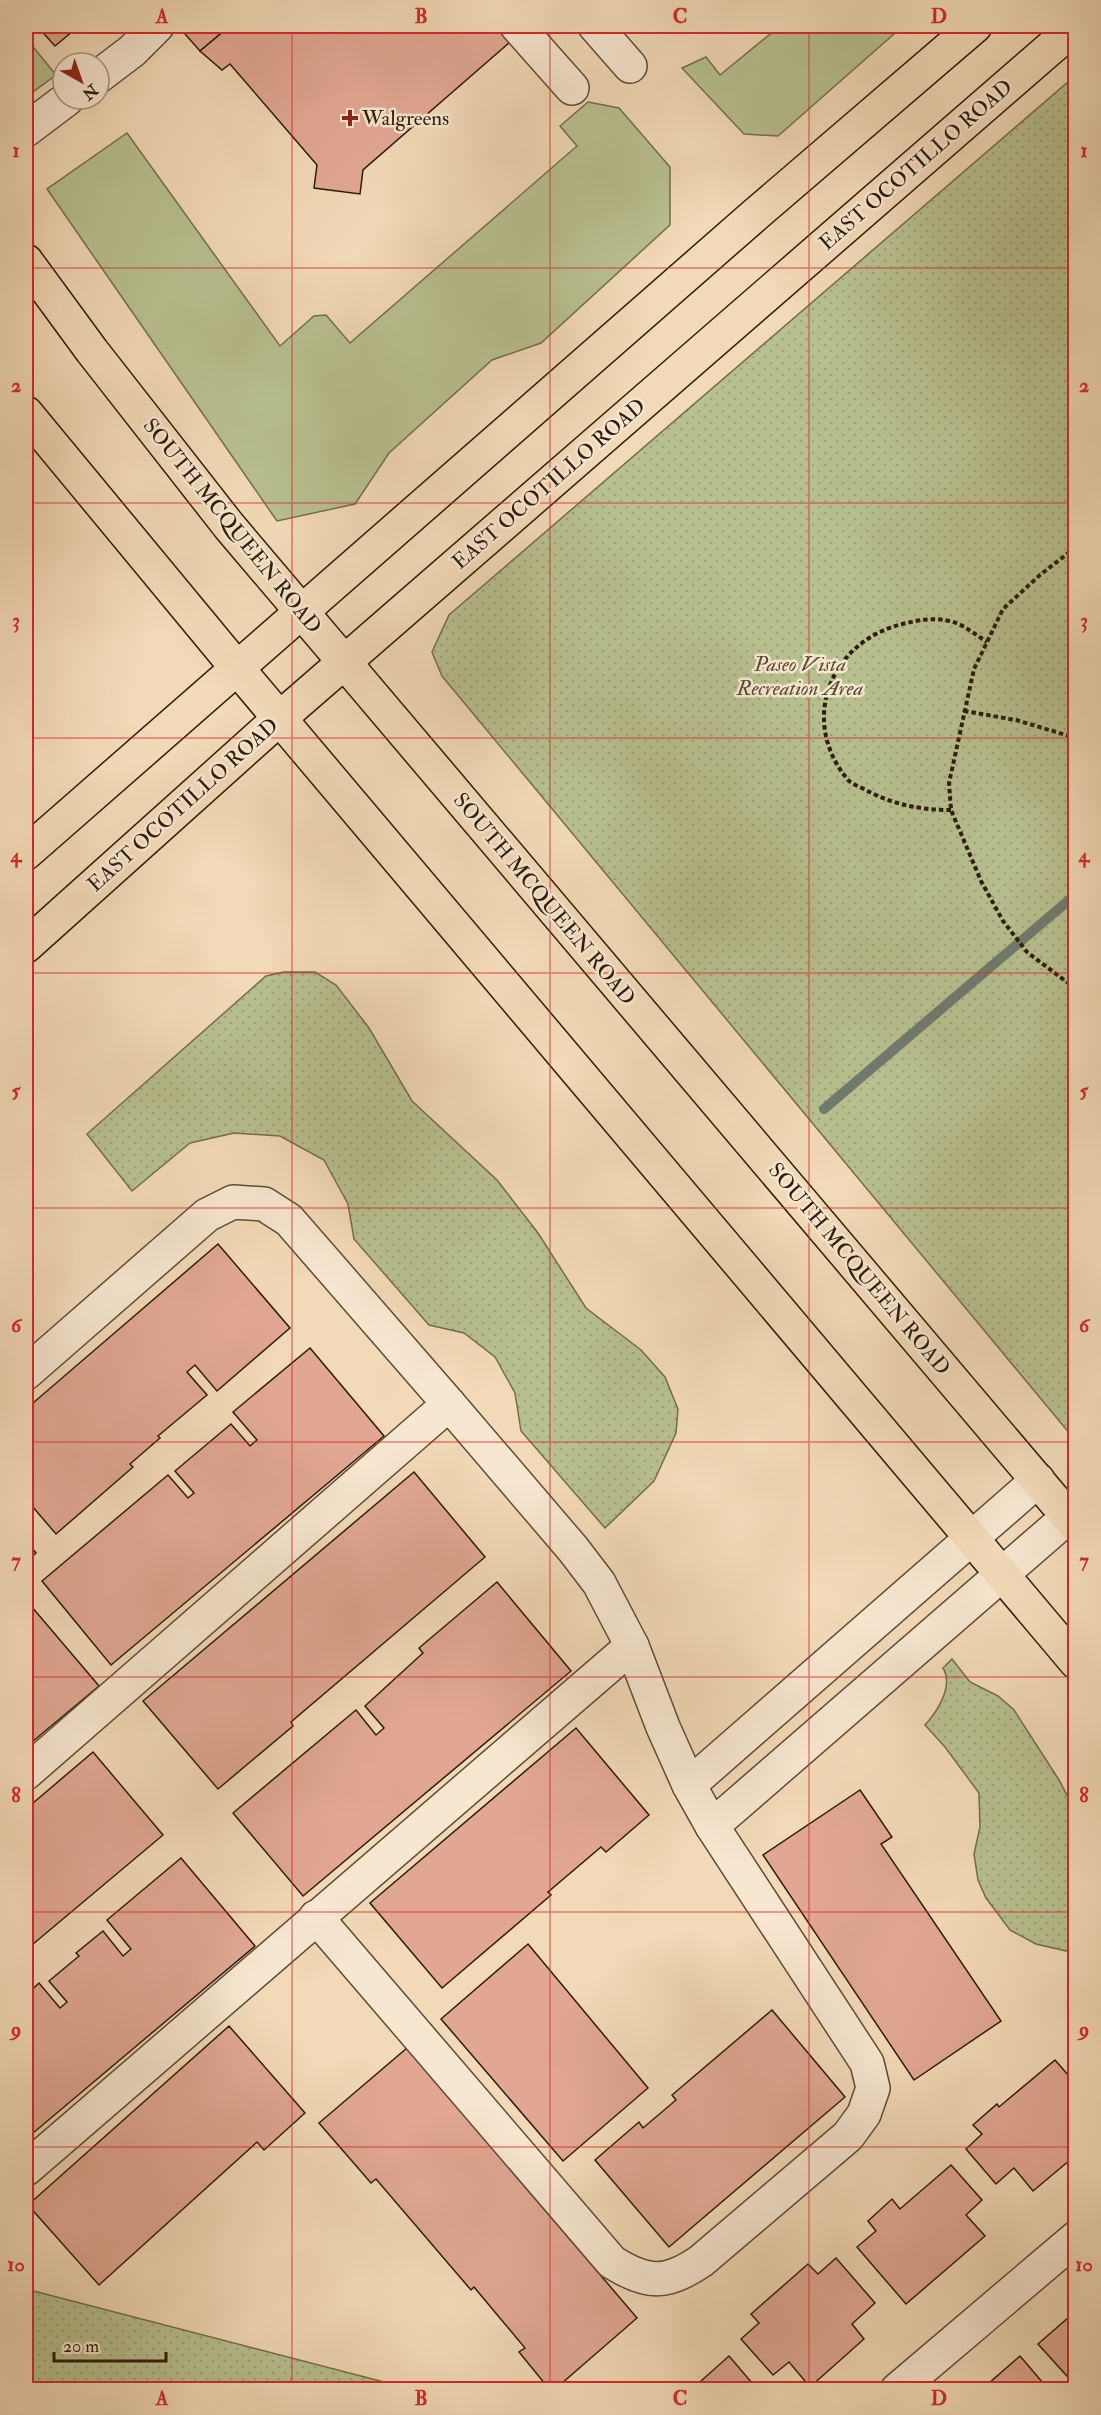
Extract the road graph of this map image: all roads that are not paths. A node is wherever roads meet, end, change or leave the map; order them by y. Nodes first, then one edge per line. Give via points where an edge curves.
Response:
1 (157, 26) edge
2 (517, 26) edge
3 (595, 26) edge
4 (975, 26) edge
5 (1076, 26) edge
6 (630, 66) dead end
7 (111, 67) edge
8 (572, 88) dead end
9 (51, 111) edge
10 (26, 130) edge
11 (26, 261) edge
12 (26, 413) edge
13 (302, 613) junction
14 (344, 663) junction
15 (237, 668) junction
16 (280, 718) junction
17 (26, 853) edge
18 (26, 946) edge
19 (26, 1373) edge
20 (449, 1404) junction
21 (1038, 1480) junction
22 (1072, 1522) edge
23 (971, 1538) junction
24 (1002, 1575) junction
25 (632, 1646) junction
26 (1076, 1662) edge
27 (814, 1675) junction
28 (845, 1711) junction
29 (26, 1773) edge
30 (689, 1785) junction
31 (712, 1826) junction
32 (316, 1917) junction
33 (26, 2169) edge
34 (1076, 2238) edge
35 (897, 2390) edge

1 - 7 street
2 - 8 street
3 - 6 street
4 - 13 main road
5 - 14 main road, EAST OCOTILLO ROAD
9 - 10 street
11 - 13 main road, SOUTH MCQUEEN ROAD via 229,526
12 - 15 main road
13 - 14 main road, SOUTH MCQUEEN ROAD
13 - 15 main road
14 - 16 main road, EAST OCOTILLO ROAD
14 - 21 main road, SOUTH MCQUEEN ROAD
15 - 16 main road
15 - 17 main road
16 - 18 main road, EAST OCOTILLO ROAD
16 - 23 main road
19 - 20 street via 207,1215 233,1202 264,1204 289,1220
20 - 25 street via 592,1575
20 - 29 street
21 - 22 main road, SOUTH MCQUEEN ROAD
21 - 23 street
22 - 24 street
23 - 24 main road
23 - 27 street
24 - 26 main road
24 - 28 street
25 - 30 street
25 - 32 street
27 - 28 street
27 - 30 street
28 - 31 street
30 - 31 street
31 - 32 street via 867,2063 873,2088 864,2114 848,2136 701,2261 681,2274 660,2280 632,2274 612,2262
32 - 33 street
34 - 35 street

